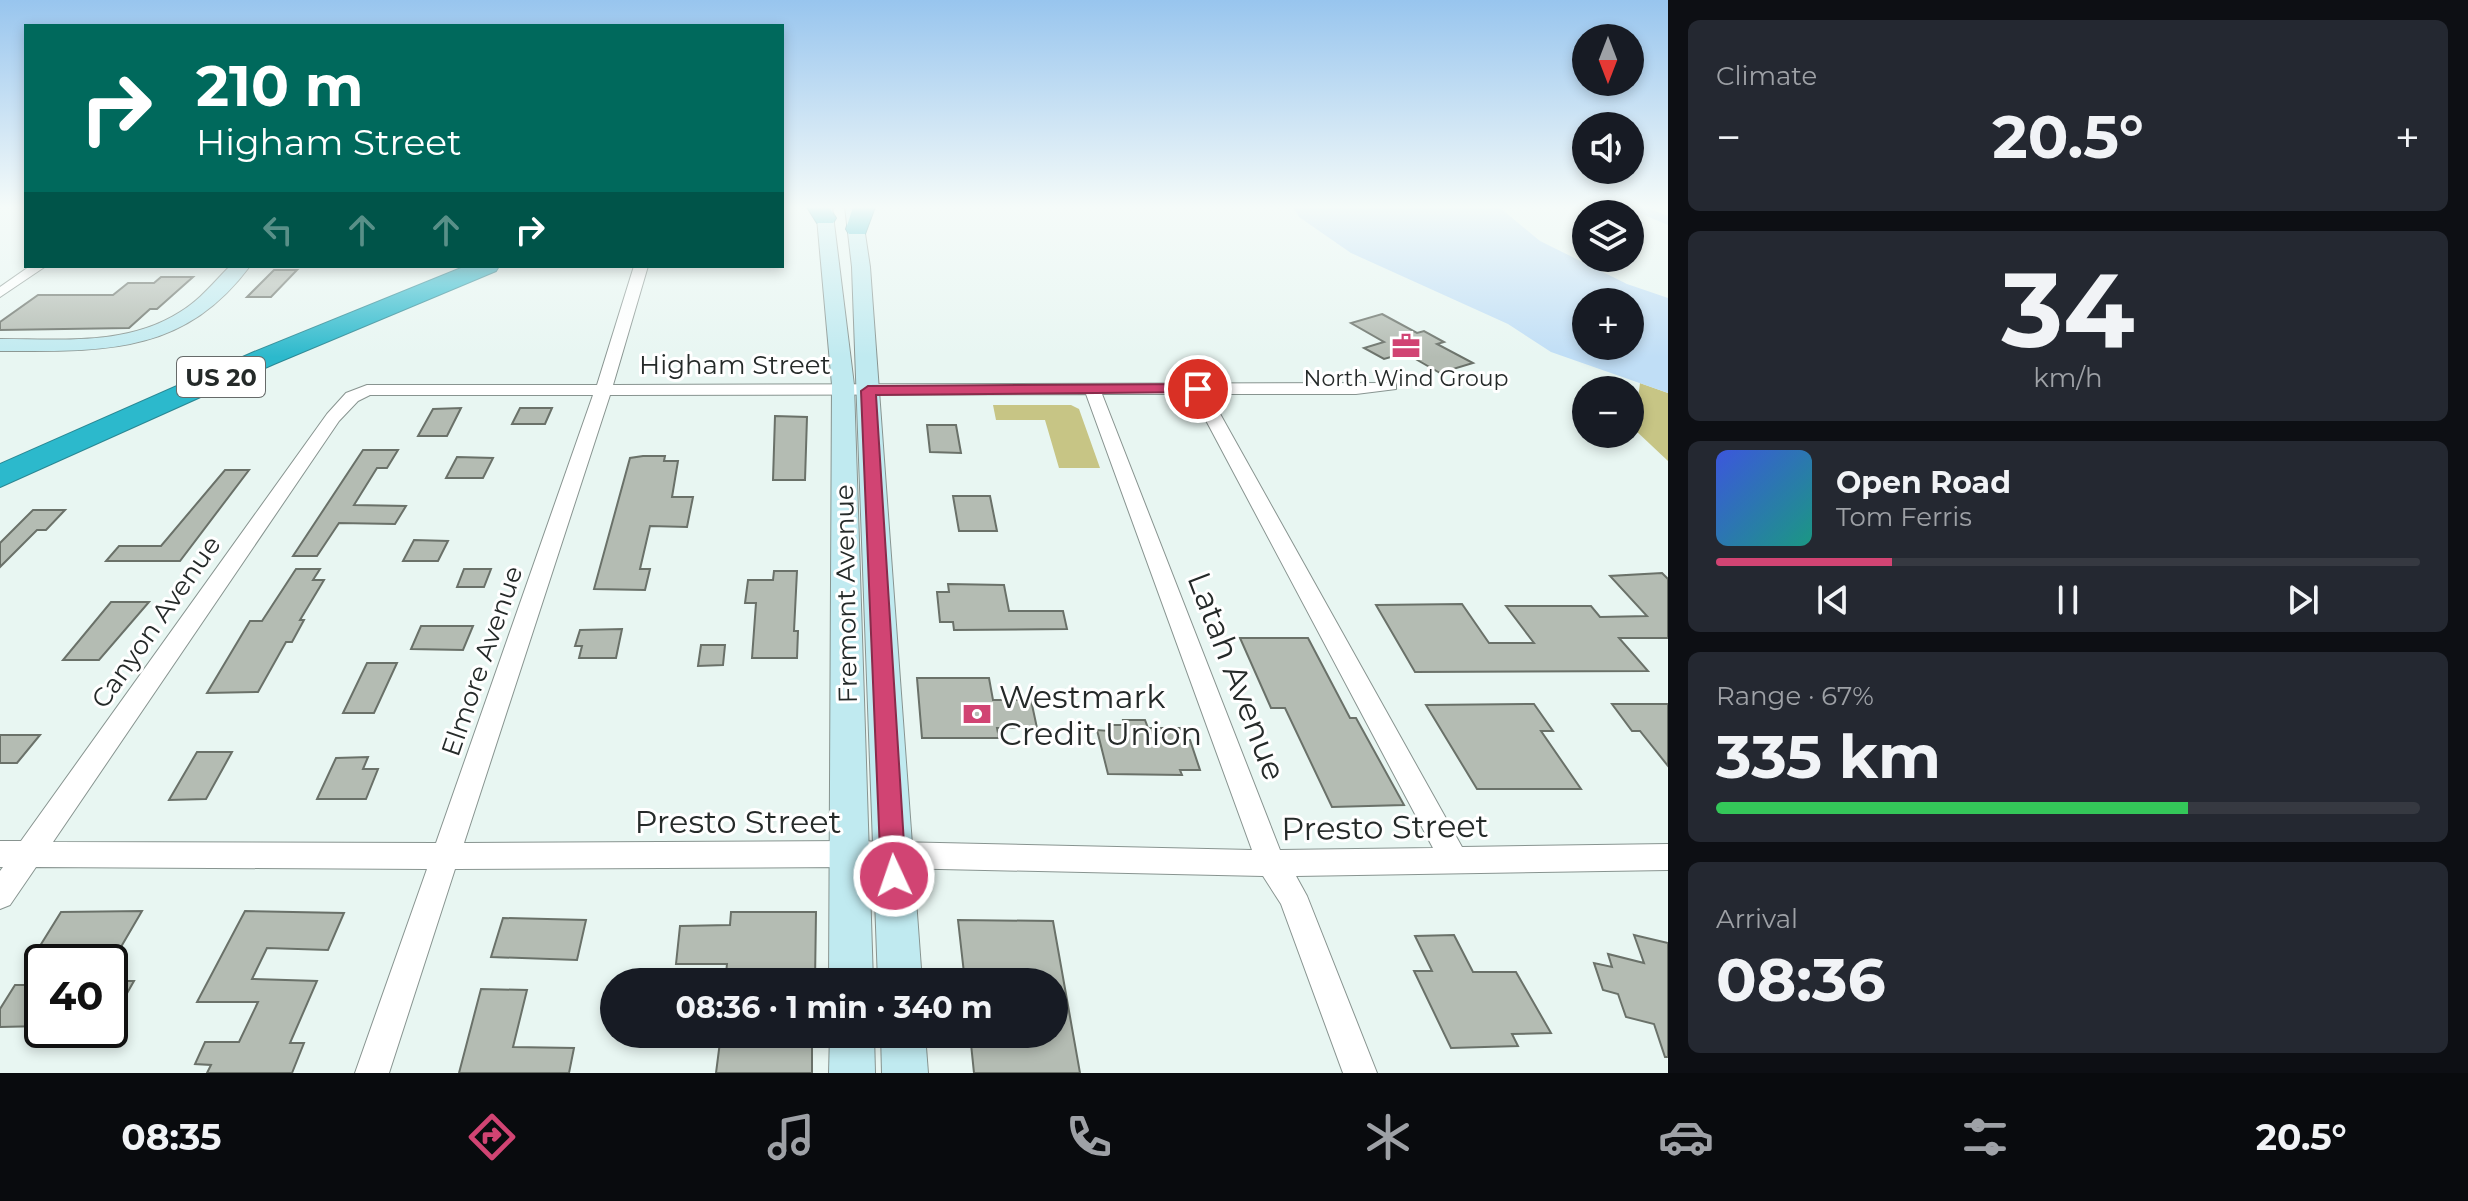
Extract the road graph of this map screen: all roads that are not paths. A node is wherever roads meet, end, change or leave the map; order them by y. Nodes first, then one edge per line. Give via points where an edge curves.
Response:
1 (830, 257) edge
2 (857, 257) edge
3 (36, 268) edge
4 (239, 268) edge
5 (476, 268) edge
6 (491, 268) edge
7 (640, 268) edge
8 (408, 272) dead end
9 (445, 274) edge
10 (0, 293) edge
11 (311, 317) junction
12 (0, 345) edge
13 (1390, 386) dead end
14 (1092, 389) junction
15 (1198, 389) junction
16 (367, 390) joint
17 (603, 391) junction
18 (855, 391) junction
19 (0, 451) edge
20 (0, 477) edge
21 (0, 854) edge
22 (850, 854) junction
23 (28, 855) junction
24 (446, 855) junction
25 (892, 855) junction
26 (1668, 857) edge
27 (1454, 860) junction
28 (1271, 863) junction
29 (0, 895) edge
30 (851, 968) edge
31 (899, 968) edge
32 (852, 1048) edge
33 (904, 1048) edge
34 (372, 1073) edge
35 (852, 1073) edge
36 (905, 1073) edge
37 (1360, 1073) edge

1 - 18 street, Fremont Avenue
2 - 18 street, Fremont Avenue
3 - 10 street
4 - 12 street via 189,316 132,340
5 - 9 highway, US 20
6 - 9 highway
7 - 17 street, Elmore Avenue
8 - 11 highway
9 - 11 highway, US 20
9 - 20 highway, US 20
11 - 19 highway, US 20
13 - 15 street, Higham Street
14 - 15 street, Higham Street
14 - 18 street, Higham Street
14 - 28 street, Latah Avenue
15 - 27 street
16 - 17 street, Higham Street
16 - 23 street, Canyon Avenue via 352,397 333,418
17 - 18 street, Higham Street
17 - 24 street, Elmore Avenue
18 - 22 street, Fremont Avenue
18 - 25 street, Fremont Avenue
21 - 23 street, Presto Street
22 - 24 street, Presto Street
22 - 25 street, Presto Street
22 - 30 street, Fremont Avenue
23 - 24 street, Presto Street
23 - 29 street, Canyon Avenue
24 - 34 street, Elmore Avenue
25 - 28 street, Presto Street
25 - 31 street, Fremont Avenue
26 - 27 street, Presto Street
27 - 28 street, Presto Street
28 - 37 street, Latah Avenue via 1293,896
32 - 35 street
33 - 36 street

